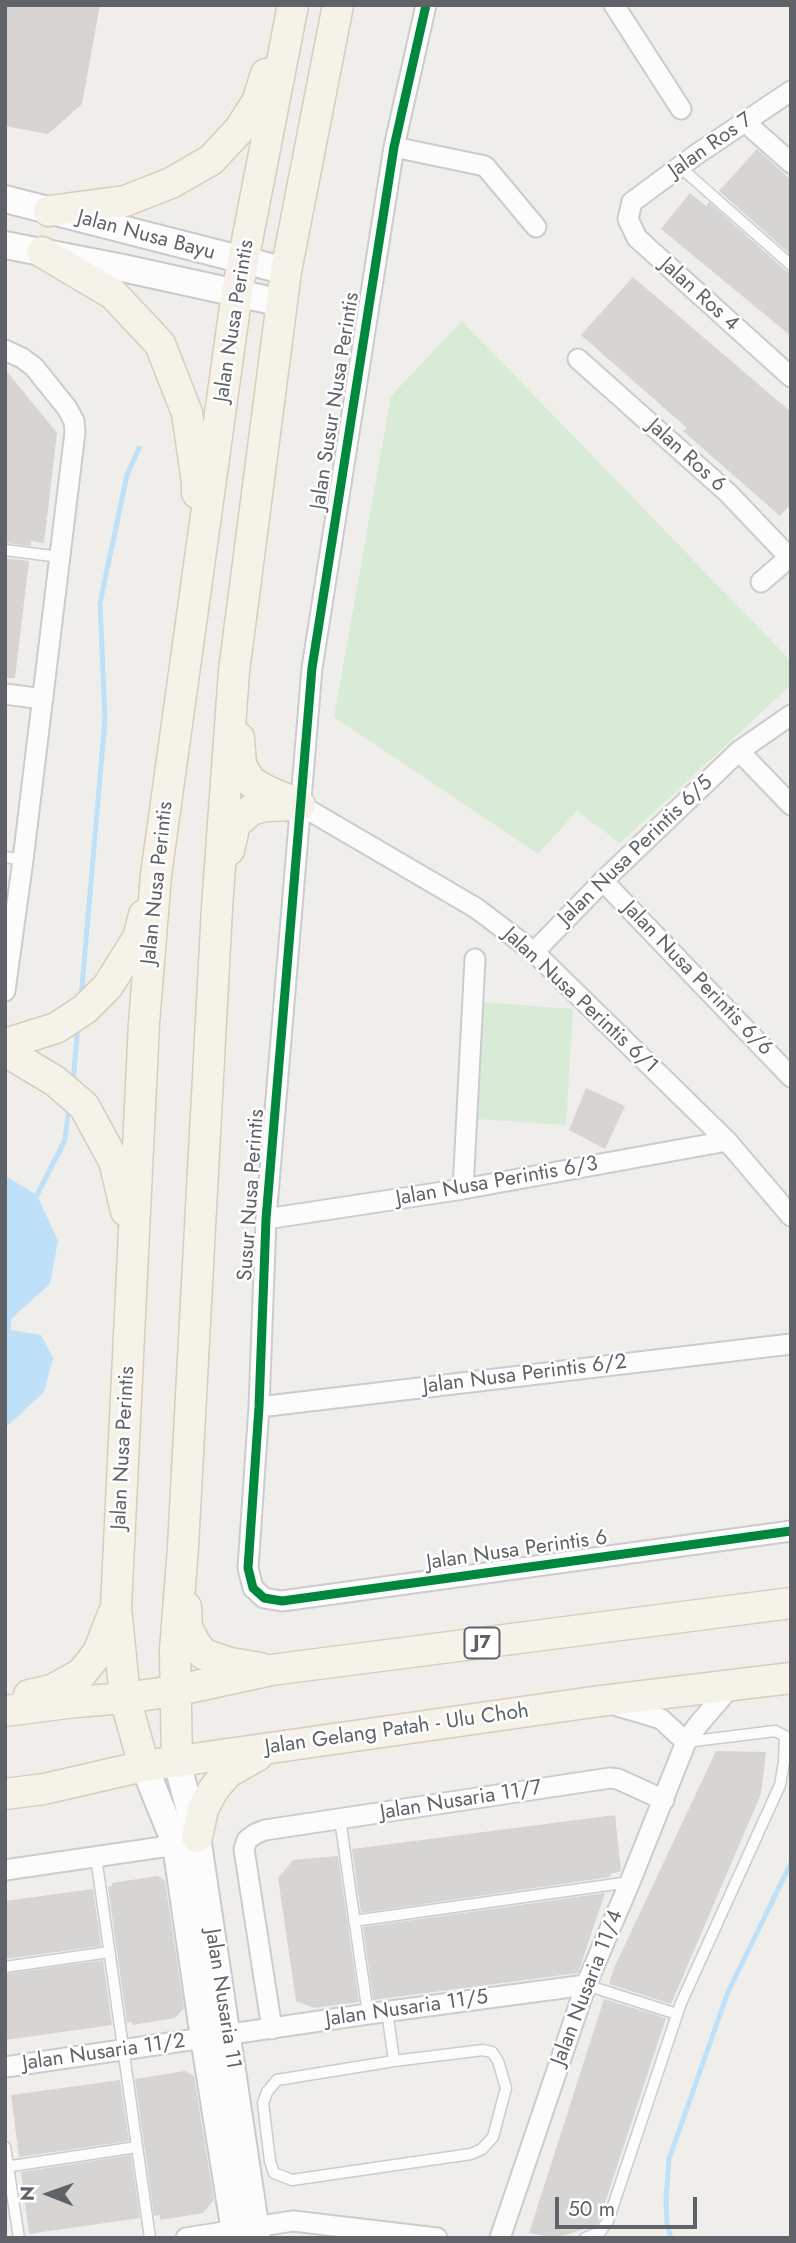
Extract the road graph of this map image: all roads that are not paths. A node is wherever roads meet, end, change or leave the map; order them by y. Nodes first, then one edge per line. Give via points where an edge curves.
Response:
1 (291, 5) edge
2 (338, 5) edge
3 (426, 5) edge
4 (614, 5) edge
5 (791, 91) edge
6 (681, 109) dead end
7 (745, 121) junction
8 (394, 147) junction
9 (791, 163) edge
10 (680, 167) junction
11 (5, 199) edge
12 (632, 202) joint
13 (49, 211) junction
14 (537, 227) dead end
15 (5, 245) edge
16 (42, 252) junction
17 (243, 261) junction
18 (791, 265) edge
19 (286, 271) junction
20 (237, 292) junction
21 (282, 303) junction
22 (5, 350) edge
23 (578, 359) dead end
24 (791, 377) edge
25 (5, 550) edge
26 (790, 556) edge
27 (60, 557) junction
28 (761, 582) dead end
29 (192, 609) junction
30 (234, 671) junction
31 (5, 694) edge
32 (43, 699) junction
33 (791, 715) edge
34 (739, 751) junction
35 (300, 804) junction
36 (791, 805) edge
37 (14, 859) edge
38 (156, 875) junction
39 (603, 881) junction
40 (216, 908) junction
41 (534, 952) junction
42 (475, 960) dead end
43 (5, 991) edge
44 (5, 1044) edge
45 (5, 1051) edge
46 (791, 1077) edge
47 (727, 1141) junction
48 (463, 1189) junction
49 (791, 1216) edge
50 (266, 1219) junction
51 (134, 1240) junction
52 (791, 1344) edge
53 (259, 1407) junction
54 (791, 1531) edge
55 (183, 1547) junction
56 (253, 1588) joint
57 (791, 1603) edge
58 (116, 1607) junction
59 (271, 1670) junction
60 (791, 1678) edge
61 (733, 1684) junction
62 (174, 1691) junction
63 (125, 1698) junction
64 (5, 1700) edge
65 (600, 1700) junction
66 (5, 1711) edge
67 (686, 1742) junction
68 (273, 1747) junction
69 (177, 1762) junction
70 (144, 1766) junction
71 (5, 1794) edge
72 (664, 1800) junction
73 (340, 1819) junction
74 (187, 1841) junction
75 (96, 1857) junction
76 (5, 1870) edge
77 (630, 1882) junction
78 (354, 1921) junction
79 (109, 1952) junction
80 (5, 1967) edge
81 (586, 1984) junction
82 (378, 2012) junction
83 (677, 2014) junction
84 (272, 2029) junction
85 (216, 2037) junction
86 (123, 2051) junction
87 (394, 2061) junction
88 (5, 2067) edge
89 (5, 2147) edge
90 (137, 2147) junction
91 (7, 2166) edge
92 (246, 2233) edge
93 (19, 2238) edge
94 (150, 2238) edge
95 (186, 2238) edge
96 (437, 2238) edge
97 (500, 2238) edge
98 (585, 2238) edge

1 - 13 main road via 257,102 240,130 211,160 171,184 125,201
1 - 17 main road, Jalan Nusa Perintis
2 - 19 main road, Jalan Nusa Perintis
3 - 8 street, Jalan Susur Nusa Perintis
4 - 6 street
5 - 7 street, Jalan Ros 7
7 - 9 street
7 - 10 street, Jalan Ros 7
8 - 14 street via 485,166
8 - 35 street, Jalan Susur Nusa Perintis via 312,668
10 - 12 street, Jalan Ros 7
10 - 18 lane
11 - 13 main road, Jalan Nusa Bayu
12 - 24 street, Jalan Ros 4 via 628,219 637,238
13 - 17 main road, Jalan Nusa Bayu
15 - 16 main road, Jalan Nusa Bayu
16 - 20 main road, Jalan Nusa Bayu
16 - 29 main road via 113,294 160,344 187,413 197,482
17 - 19 main road, Jalan Nusa Bayu
17 - 20 main road, Jalan Nusa Perintis
19 - 21 main road, Jalan Nusa Perintis
20 - 21 main road, Jalan Nusa Bayu
20 - 29 main road, Jalan Nusa Perintis
21 - 30 main road, Jalan Nusa Perintis
22 - 27 street via 34,367 74,421
23 - 26 street, Jalan Ros 6 via 728,493
25 - 27 lane
26 - 28 street
27 - 32 street
29 - 38 main road, Jalan Nusa Perintis
30 - 35 main road via 241,765 250,781
30 - 40 main road, Jalan Nusa Perintis
31 - 32 street
32 - 37 street
33 - 34 street, Jalan Nusa Perintis 6/5
34 - 36 street
34 - 39 street, Jalan Nusa Perintis 6/5
35 - 40 main road via 251,810 235,824
35 - 41 street, Jalan Nusa Perintis 6/1 via 476,908
35 - 50 street, Susur Nusa Perintis
37 - 43 street
38 - 44 main road via 138,937 108,986 56,1028
38 - 51 main road, Jalan Nusa Perintis
39 - 41 street, Jalan Nusa Perintis 6/5
39 - 46 street, Jalan Nusa Perintis 6/6
40 - 55 main road, Jalan Nusa Perintis
41 - 47 street, Jalan Nusa Perintis 6/1
42 - 48 street
45 - 51 main road via 84,1106 114,1161
47 - 48 street, Jalan Nusa Perintis 6/3
47 - 49 street, Jalan Nusa Perintis 6/1
48 - 50 street, Jalan Nusa Perintis 6/3
50 - 53 street, Susur Nusa Perintis
51 - 58 main road, Jalan Nusa Perintis
52 - 53 street, Jalan Nusa Perintis 6/2
53 - 56 street, Susur Nusa Perintis via 248,1568
54 - 56 street, Jalan Nusa Perintis 6 via 282,1601 264,1598
55 - 59 main road via 187,1628 195,1643 203,1654
55 - 62 main road, Jalan Nusa Perintis
57 - 59 main road, J7
58 - 63 main road, Jalan Nusa Perintis
58 - 64 main road via 98,1653 81,1674 52,1690
59 - 62 main road, J7
60 - 61 main road, Jalan Gelang Patah - Ulu Choh
61 - 65 main road, Jalan Gelang Patah - Ulu Choh
61 - 67 street, Jalan Nusaria 11/4
62 - 63 main road, J7
62 - 69 main road, Jalan Nusa Perintis
63 - 66 main road, J7
63 - 70 main road, Jalan Nusa Perintis
65 - 67 street via 661,1719
65 - 68 main road, Jalan Gelang Patah - Ulu Choh
67 - 72 street, Jalan Nusaria 11/4
67 - 83 lane via 775,1731 785,1737 780,1785
68 - 69 main road, Jalan Gelang Patah - Ulu Choh
68 - 74 main road via 227,1773
69 - 70 main road, Jalan Gelang Patah - Ulu Choh
69 - 74 main road, Jalan Nusaria 11
70 - 71 main road, Jalan Gelang Patah - Ulu Choh
70 - 74 main road, Jalan Nusaria 11
72 - 73 street, Jalan Nusaria 11/7 via 610,1778
72 - 77 street, Jalan Nusaria 11/4
73 - 78 lane
73 - 84 street, Jalan Nusaria 11/7 via 265,1830 247,1840 244,1849
74 - 75 street
74 - 85 main road, Jalan Nusaria 11
75 - 76 street
75 - 79 lane
77 - 78 lane
77 - 81 street, Jalan Nusaria 11/4
78 - 82 lane
79 - 80 lane
79 - 86 lane
81 - 82 street, Jalan Nusaria 11/5
81 - 83 lane
81 - 97 street, Jalan Nusaria 11/4
82 - 84 street, Jalan Nusaria 11/5
82 - 87 lane
83 - 98 lane via 608,2221 600,2232
84 - 85 street, Jalan Nusaria 11/5
85 - 86 street, Jalan Nusaria 11/2
85 - 92 main road, Jalan Nusaria 11
86 - 88 street, Jalan Nusaria 11/2
86 - 90 lane
87 - 87 lane via 492,2052 506,2088 494,2137 471,2154 292,2180 274,2173 264,2103 277,2080
89 - 91 lane
90 - 91 lane
90 - 94 lane
91 - 93 lane
92 - 95 street
92 - 96 street via 292,2225

